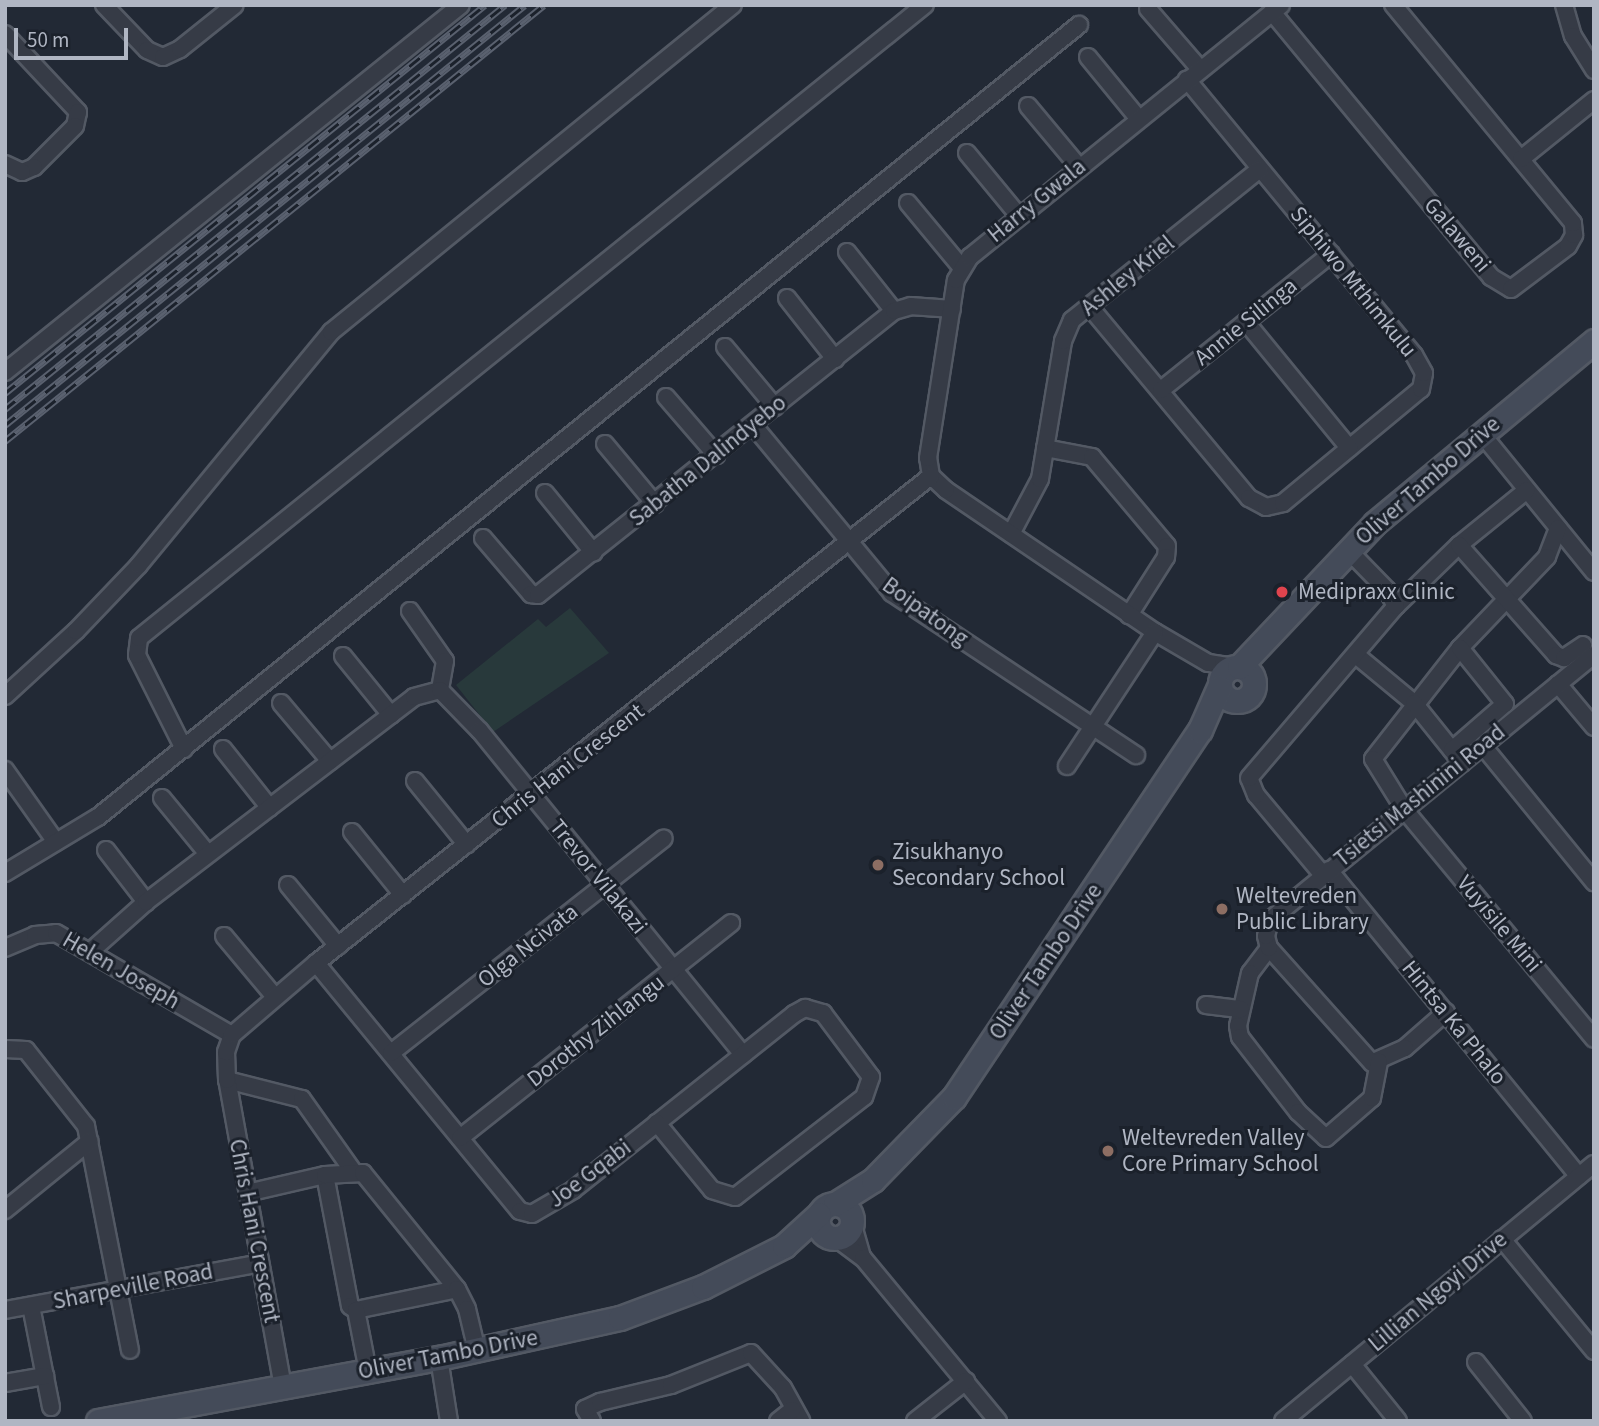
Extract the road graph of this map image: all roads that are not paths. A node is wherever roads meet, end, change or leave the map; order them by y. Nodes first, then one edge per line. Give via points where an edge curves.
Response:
1 (234, 5) edge
2 (461, 5) edge
3 (733, 5) edge
4 (925, 5) edge
5 (1253, 5) edge
6 (1393, 5) edge
7 (1564, 5) edge
8 (106, 6) edge
9 (1148, 9) dead end
10 (1272, 12) edge
11 (1079, 24) dead end
12 (5, 34) edge
13 (1088, 57) dead end
14 (1594, 70) edge
15 (1194, 75) junction
16 (1594, 100) edge
17 (1028, 106) dead end
18 (1139, 119) junction
19 (967, 153) dead end
20 (1521, 159) junction
21 (5, 164) edge
22 (1079, 167) junction
23 (1260, 169) junction
24 (908, 203) dead end
25 (1019, 216) junction
26 (847, 252) dead end
27 (1331, 254) junction
28 (962, 268) junction
29 (787, 298) dead end
30 (1089, 306) junction
31 (952, 309) junction
32 (894, 311) junction
33 (1246, 322) junction
34 (1594, 341) edge
35 (725, 347) dead end
36 (835, 359) junction
37 (5, 372) edge
38 (1161, 390) junction
39 (666, 397) dead end
40 (775, 407) junction
41 (753, 425) junction
42 (1481, 433) junction
43 (605, 444) dead end
44 (1045, 448) junction
45 (1349, 448) junction
46 (716, 455) junction
47 (931, 476) junction
48 (1527, 489) junction
49 (545, 493) dead end
50 (655, 504) junction
51 (1558, 528) junction
52 (1011, 534) junction
53 (483, 538) dead end
54 (849, 542) junction
55 (1459, 545) junction
56 (1348, 550) junction
57 (594, 553) junction
58 (1594, 572) edge
59 (1506, 595) junction
60 (1396, 606) junction
61 (410, 611) dead end
62 (1129, 615) junction
63 (1155, 632) junction
64 (1460, 648) junction
65 (1588, 650) edge
66 (1356, 655) junction
67 (343, 656) dead end
68 (1233, 677) junction
69 (1558, 684) junction
70 (440, 690) junction
71 (5, 696) edge
72 (281, 703) dead end
73 (1414, 703) junction
74 (391, 715) junction
75 (1094, 726) junction
76 (1594, 727) edge
77 (1200, 730) junction
78 (1483, 746) junction
79 (184, 749) junction
80 (223, 749) dead end
81 (1136, 755) dead end
82 (1457, 757) junction
83 (330, 761) junction
84 (1067, 766) dead end
85 (5, 770) edge
86 (415, 781) dead end
87 (532, 795) junction
88 (162, 797) dead end
89 (270, 808) junction
90 (1404, 809) junction
91 (352, 832) dead end
92 (664, 838) dead end
93 (56, 842) junction
94 (467, 845) junction
95 (106, 850) dead end
96 (208, 854) junction
97 (1326, 872) junction
98 (5, 873) edge
99 (1594, 881) edge
100 (288, 885) dead end
101 (606, 886) junction
102 (403, 895) junction
103 (146, 902) junction
104 (731, 923) dead end
105 (224, 936) dead end
106 (338, 946) junction
107 (5, 948) edge
108 (1269, 948) junction
109 (91, 951) junction
110 (316, 963) junction
111 (674, 970) junction
112 (275, 997) junction
113 (1206, 1005) dead end
114 (1241, 1009) junction
115 (1446, 1012) junction
116 (232, 1035) junction
117 (1594, 1039) edge
118 (5, 1049) edge
119 (391, 1053) junction
120 (743, 1055) junction
121 (1379, 1062) junction
122 (226, 1080) junction
123 (657, 1123) junction
124 (460, 1138) junction
125 (90, 1141) junction
126 (353, 1171) junction
127 (1588, 1173) edge
128 (325, 1175) junction
129 (247, 1193) junction
130 (5, 1210) edge
131 (837, 1222) junction
132 (1502, 1239) junction
133 (260, 1263) junction
134 (118, 1288) junction
135 (457, 1289) junction
136 (31, 1306) junction
137 (5, 1310) edge
138 (356, 1310) junction
139 (130, 1350) dead end
140 (1594, 1350) edge
141 (477, 1351) junction
142 (439, 1358) junction
143 (1476, 1362) dead end
144 (1352, 1364) junction
145 (368, 1371) junction
146 (45, 1376) junction
147 (966, 1381) junction
148 (5, 1383) edge
149 (283, 1387) junction
150 (51, 1407) dead end
151 (797, 1415) edge
152 (99, 1421) edge
153 (449, 1421) edge
154 (592, 1421) edge
155 (778, 1421) edge
156 (915, 1421) edge
157 (998, 1421) edge
158 (1283, 1421) edge
159 (1398, 1421) edge
160 (1524, 1421) edge

1 - 8 street via 180,49 163,57 147,50
2 - 37 street
3 - 71 street via 331,332 139,565
4 - 79 street via 139,638 137,654
5 - 10 street
6 - 20 street, Galaweni
7 - 14 street via 1573,36
9 - 15 street, Siphiwo Mthimkulu
10 - 15 street, Harry Gwala
10 - 20 street, Galaweni via 1491,277 1506,289 1518,286 1574,235 1570,217
11 - 79 street
12 - 21 street via 78,112 75,126 34,167 22,172
13 - 18 street
15 - 18 street, Harry Gwala
15 - 23 street, Siphiwo Mthimkulu
16 - 20 street
17 - 22 street
18 - 22 street, Harry Gwala
19 - 25 street
22 - 25 street, Harry Gwala
23 - 27 street, Siphiwo Mthimkulu
23 - 30 street, Ashley Kriel
24 - 28 street
25 - 28 street, Harry Gwala via 978,248
26 - 32 street
27 - 33 street, Annie Silinga
27 - 45 street, Siphiwo Mthimkulu via 1413,355 1425,380 1413,397
28 - 31 street, Harry Gwala
29 - 36 street
30 - 38 street, Siphiwo Mthimkulu
30 - 44 street, Ashley Kriel via 1065,331
31 - 32 street via 911,306
31 - 47 street, Harry Gwala via 928,457
32 - 36 street, Sabatha Dalindyebo
33 - 38 street, Annie Silinga
33 - 45 street
34 - 42 street, Oliver Tambo Drive
35 - 40 street
36 - 40 street, Sabatha Dalindyebo
38 - 45 street, Siphiwo Mthimkulu via 1249,498 1266,507 1283,503
39 - 46 street
40 - 41 street, Sabatha Dalindyebo
41 - 46 street, Sabatha Dalindyebo
41 - 54 street, Boipatong
42 - 48 street
42 - 56 street, Oliver Tambo Drive
43 - 50 street
44 - 52 street, Ashley Kriel via 1036,489
44 - 62 street via 1092,457 1167,546 1166,557
46 - 50 street, Sabatha Dalindyebo
47 - 52 street
47 - 54 street, Chris Hani Crescent
48 - 51 street
48 - 55 street
49 - 57 street
50 - 57 street, Sabatha Dalindyebo
51 - 58 street
51 - 59 street via 1547,557
52 - 62 street
53 - 57 street, Sabatha Dalindyebo via 534,596
54 - 75 street, Boipatong via 892,593
54 - 87 street, Chris Hani Crescent
55 - 59 street
55 - 60 street
56 - 60 street via 1387,590
56 - 68 street, Oliver Tambo Drive
59 - 64 street
59 - 65 street via 1560,658
60 - 66 street
61 - 70 street via 445,661
62 - 63 street
63 - 68 street
63 - 75 street
64 - 73 street
64 - 82 street via 1503,702 1502,710
65 - 69 street, Tsietsi Mashinini Road
66 - 73 street
66 - 97 street, Hintsa Ka Phalo via 1249,778 1256,795
67 - 74 street
68 - 77 street, Oliver Tambo Drive
68 - 77 street, Oliver Tambo Drive via 1251,695
69 - 76 street
69 - 78 street, Tsietsi Mashinini Road
70 - 74 street via 422,691
70 - 87 street, Trevor Vilakazi via 450,696
72 - 83 street
73 - 82 street
73 - 90 street, Vuyisile Mini via 1372,756
74 - 83 street
75 - 81 street, Boipatong
75 - 84 street
77 - 131 street, Oliver Tambo Drive via 954,1097
78 - 82 street, Tsietsi Mashinini Road
78 - 99 street
79 - 93 street via 98,817
80 - 89 street
82 - 90 street, Tsietsi Mashinini Road
83 - 89 street
85 - 93 street
86 - 94 street
87 - 94 street, Chris Hani Crescent
87 - 101 street, Trevor Vilakazi
88 - 96 street
89 - 96 street
90 - 97 street, Tsietsi Mashinini Road
90 - 117 street, Vuyisile Mini
91 - 102 street
92 - 101 street, Olga Ncivata
93 - 98 street
94 - 102 street, Chris Hani Crescent
95 - 103 street
96 - 103 street
97 - 108 street, Tsietsi Mashinini Road via 1270,920
97 - 115 street, Hintsa Ka Phalo
100 - 106 street
101 - 111 street, Trevor Vilakazi
101 - 119 street, Olga Ncivata
102 - 106 street, Chris Hani Crescent
103 - 109 street
104 - 111 street, Dorothy Zihlangu
105 - 112 street
106 - 110 street, Chris Hani Crescent
107 - 109 street, Helen Joseph via 47,933
108 - 114 street via 1250,973
108 - 121 street via 1363,1056
109 - 116 street, Helen Joseph
110 - 112 street, Chris Hani Crescent
110 - 119 street, Joe Gqabi
111 - 120 street, Trevor Vilakazi
111 - 124 street, Dorothy Zihlangu
112 - 116 street, Chris Hani Crescent
113 - 114 street
114 - 121 street via 1238,1026 1242,1042 1324,1144 1372,1098
115 - 121 street via 1405,1048
115 - 127 street, Hintsa Ka Phalo
116 - 122 street, Chris Hani Crescent via 226,1052
118 - 125 street via 26,1050 80,1116
119 - 124 street, Joe Gqabi
120 - 123 street, Joe Gqabi
120 - 123 street, Joe Gqabi via 799,1010 810,1007 823,1013 869,1070 872,1084 864,1097 742,1194 719,1195
122 - 126 street via 302,1099
122 - 129 street, Chris Hani Crescent
123 - 124 street, Joe Gqabi via 573,1190 532,1214 520,1210
125 - 130 street
125 - 134 street
126 - 128 street
126 - 135 street via 367,1176
127 - 132 street, Lillian Ngoyi Drive
128 - 129 street
128 - 138 street via 346,1296
129 - 133 street, Chris Hani Crescent
131 - 141 street, Oliver Tambo Drive via 703,1287 620,1318
131 - 147 street
132 - 140 street
132 - 144 street, Lillian Ngoyi Drive
133 - 134 street, Sharpeville Road
133 - 149 street, Chris Hani Crescent
134 - 136 street, Sharpeville Road
134 - 139 street
135 - 138 street
135 - 141 street
136 - 137 street, Sharpeville Road
136 - 146 street
138 - 145 street
141 - 142 street, Oliver Tambo Drive
142 - 145 street, Oliver Tambo Drive
142 - 153 street
143 - 160 street
144 - 158 street, Lillian Ngoyi Drive
144 - 159 street
145 - 149 street, Oliver Tambo Drive
146 - 148 street
146 - 150 street
147 - 156 street
147 - 157 street
149 - 152 street, Oliver Tambo Drive
151 - 154 street via 783,1388 757,1357 746,1354 671,1385 600,1402 585,1409
151 - 155 street

